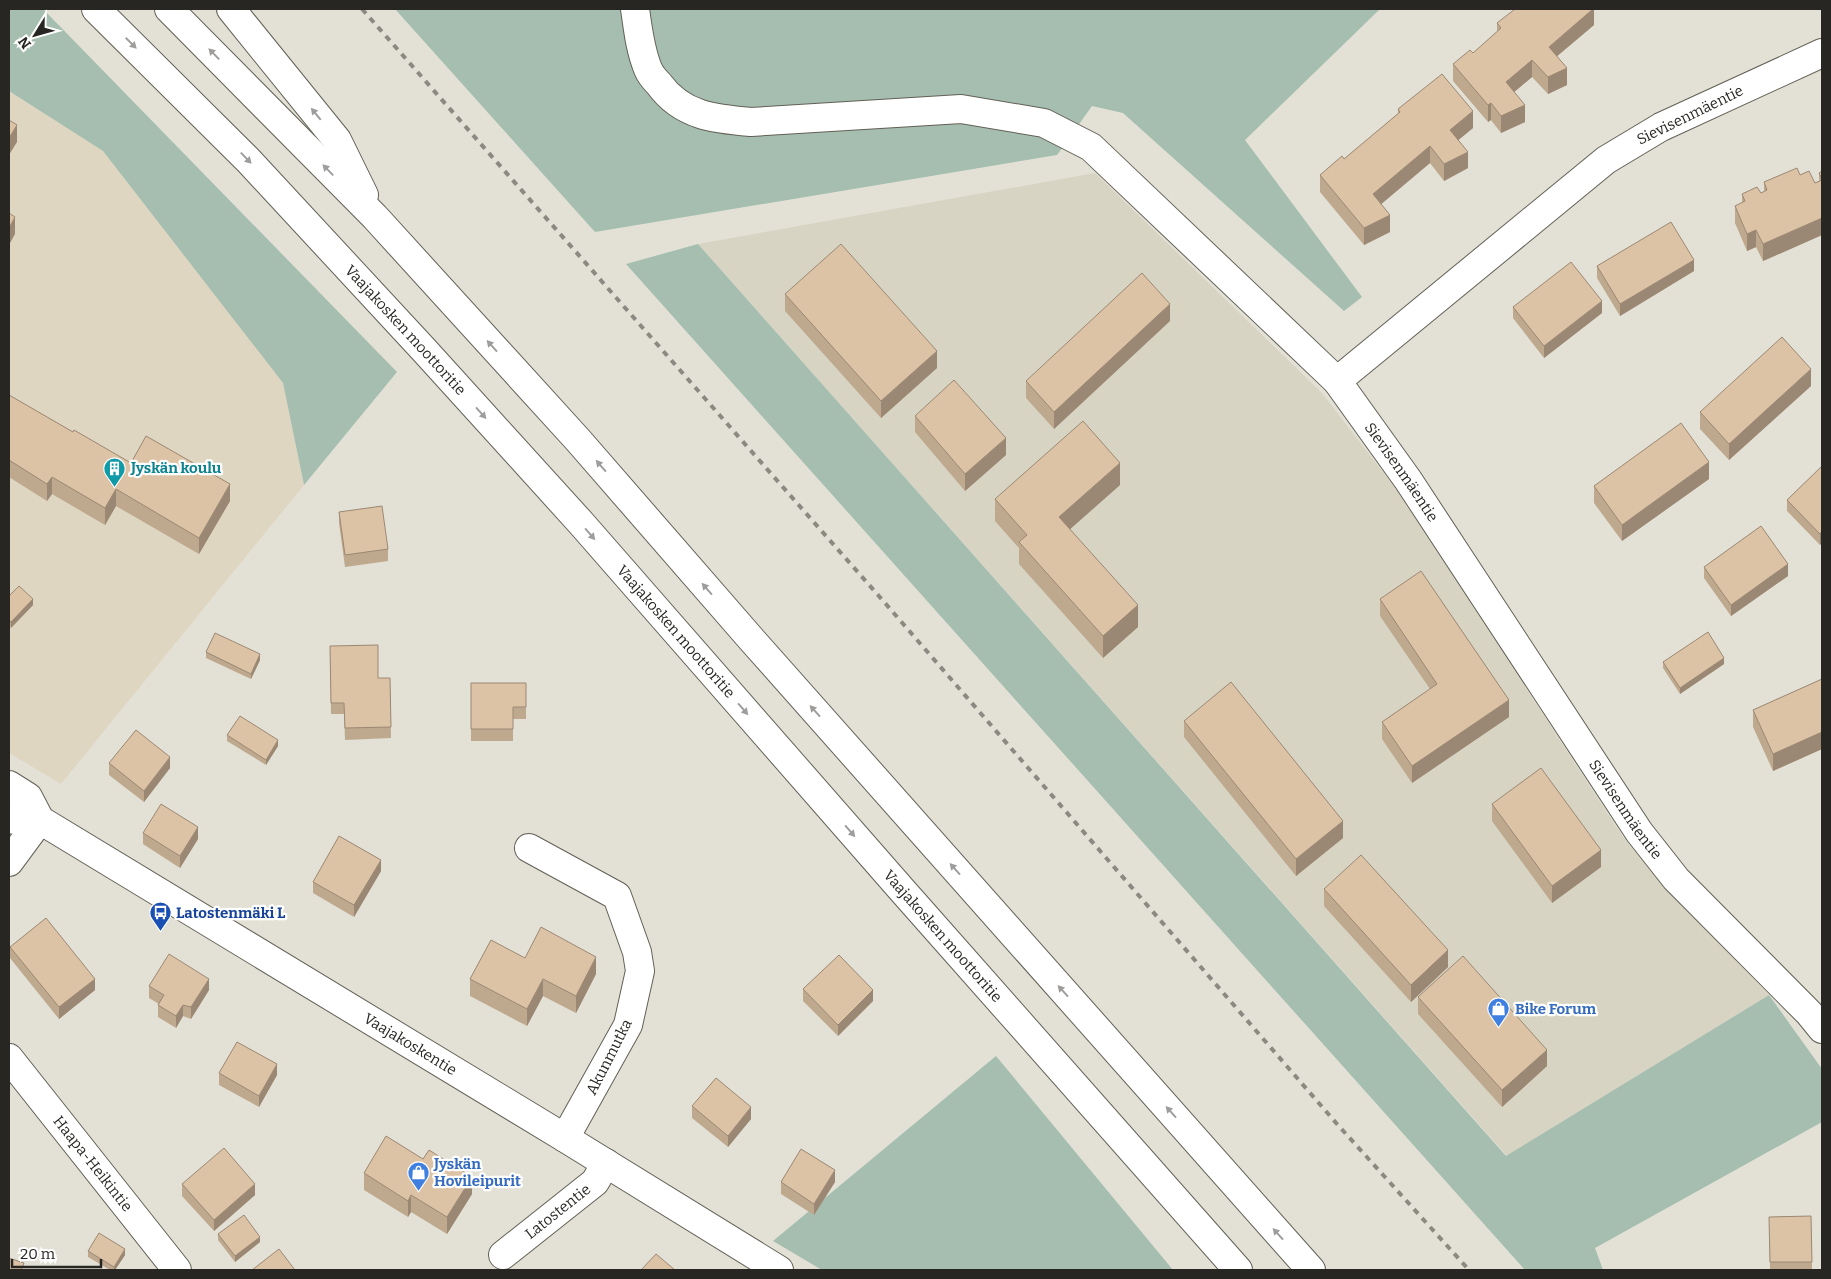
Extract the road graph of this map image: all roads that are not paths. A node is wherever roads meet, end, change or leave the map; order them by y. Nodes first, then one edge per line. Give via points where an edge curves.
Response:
1 (96, 9) edge
2 (169, 9) edge
3 (231, 9) edge
4 (635, 9) edge
5 (1822, 53) edge
6 (375, 217) junction
7 (1337, 381) junction
8 (9, 785) edge
9 (9, 816) edge
10 (40, 820) junction
11 (529, 848) dead end
12 (9, 862) edge
13 (1822, 1030) edge
14 (9, 1058) edge
15 (565, 1138) junction
16 (606, 1163) junction
17 (503, 1254) dead end
18 (177, 1270) edge
19 (779, 1270) edge
20 (1238, 1270) edge
21 (1311, 1270) edge

1 -> 20 main road, Vaajakosken moottoritie via 248,160 581,523
6 -> 2 main road
6 -> 3 main road via 337,140
4 - 7 main road via 648,71 668,96 696,113 721,120 751,122 961,109 1044,123 1091,147
5 - 7 main road, Sievisenmäentie via 1661,126 1606,160
21 -> 6 main road via 578,440
7 - 13 main road, Sievisenmäentie via 1408,480 1638,832 1676,878
8 - 10 main road via 28,797
9 - 10 main road via 15,820
10 - 12 main road
10 - 15 main road, Vaajakoskentie
11 - 15 main road, Akunmutka via 618,896 640,971 628,1025
14 - 18 main road, Haapa-Heikintie
15 - 16 main road, Vaajakoskentie
16 - 17 main road, Latostentie via 595,1182
16 - 19 main road, Vaajakoskentie

